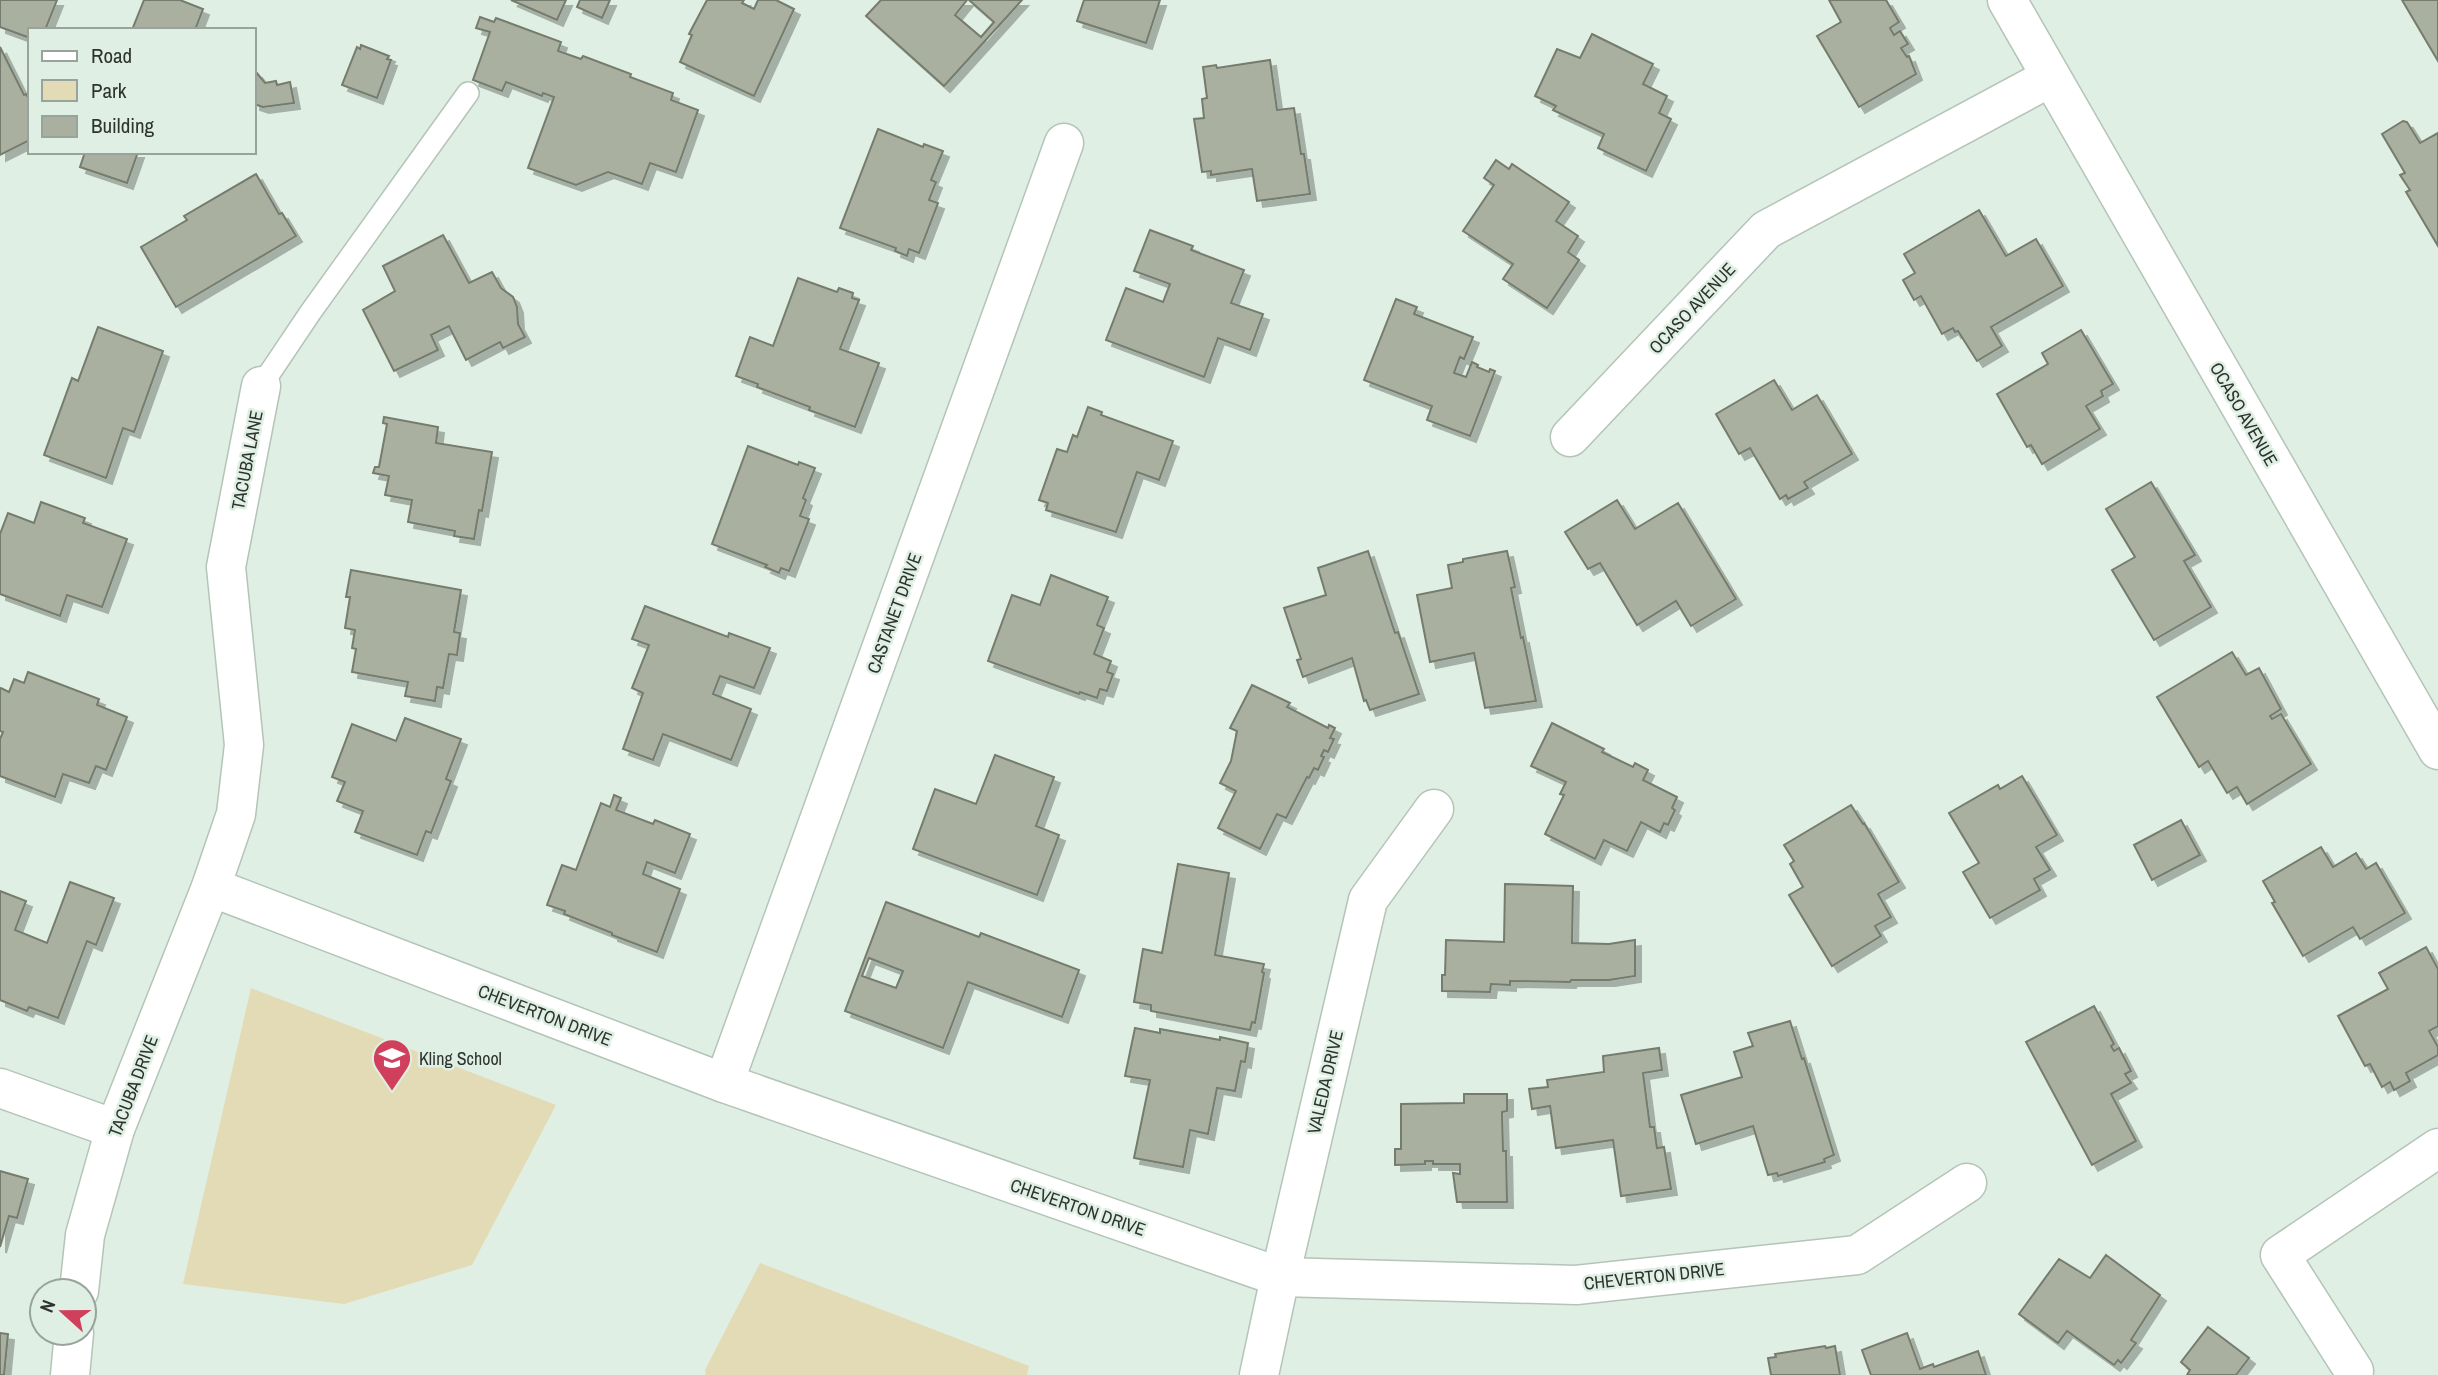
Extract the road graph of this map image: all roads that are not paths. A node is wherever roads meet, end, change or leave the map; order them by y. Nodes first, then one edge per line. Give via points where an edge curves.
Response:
1 (2007, 0) edge
2 (2051, 77) junction
3 (468, 93) dead end
4 (1064, 143) dead end
5 (261, 386) joint
6 (1570, 437) dead end
7 (2438, 750) edge
8 (1434, 809) dead end
9 (211, 887) junction
10 (724, 1083) junction
11 (0, 1088) edge
12 (115, 1129) junction
13 (2438, 1148) edge
14 (1967, 1183) dead end
15 (80, 1277) edge
16 (1280, 1277) junction
17 (73, 1347) edge
18 (2354, 1371) dead end
19 (70, 1375) edge
20 (1259, 1375) edge

1 - 2 street, OCASO AVENUE
2 - 6 street, OCASO AVENUE via 1766,230
2 - 7 street, OCASO AVENUE
3 - 5 lane, TACUBA LANE
4 - 10 street, CASTANET DRIVE
5 - 9 street, TACUBA LANE via 226,567 244,745 236,814
8 - 16 street, VALEDA DRIVE via 1368,900
9 - 10 street, CHEVERTON DRIVE
9 - 12 street, TACUBA DRIVE
10 - 16 street, CHEVERTON DRIVE
11 - 12 street
12 - 15 street, TACUBA DRIVE via 85,1235
13 - 18 street via 2280,1255
14 - 16 street, CHEVERTON DRIVE via 1857,1255 1576,1285
16 - 20 street, VALEDA DRIVE
17 - 19 street

